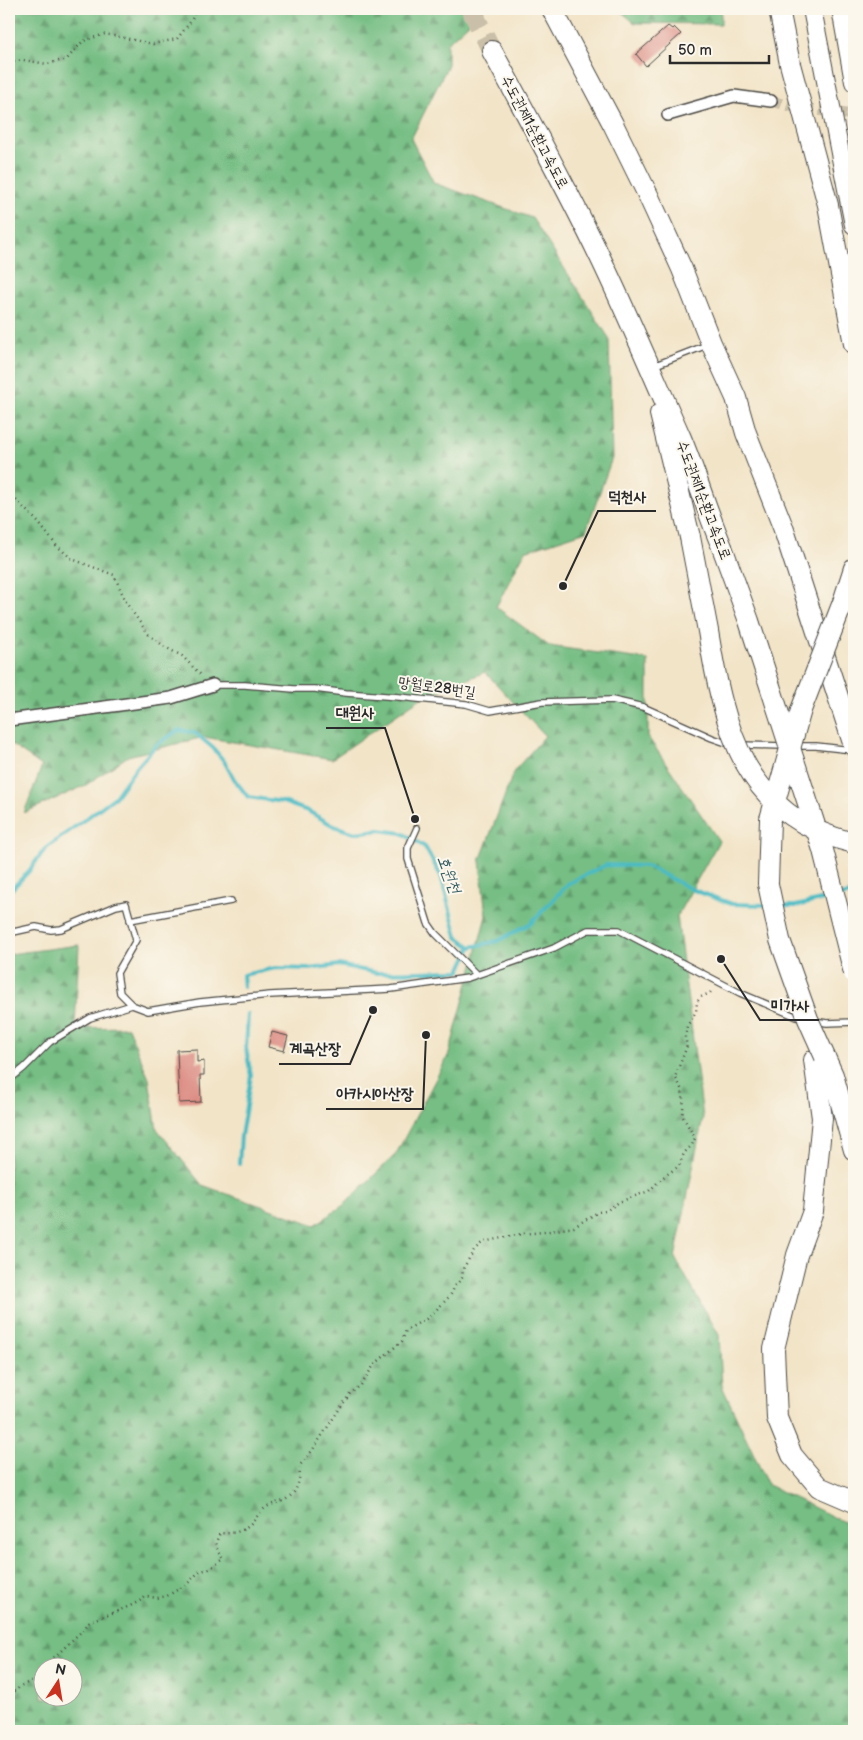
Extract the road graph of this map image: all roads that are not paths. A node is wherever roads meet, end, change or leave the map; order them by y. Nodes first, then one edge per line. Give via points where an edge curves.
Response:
1 (552, 9) edge
2 (778, 9) edge
3 (812, 9) edge
4 (841, 9) edge
5 (492, 51) tunnel mouth
6 (854, 82) edge
7 (771, 101) tunnel mouth
8 (668, 115) dead end
9 (854, 224) edge
10 (712, 343) junction
11 (854, 344) edge
12 (649, 368) junction
13 (854, 568) edge
14 (213, 685) joint
15 (9, 720) edge
16 (854, 746) edge
17 (854, 751) edge
18 (416, 828) dead end
19 (854, 843) edge
20 (231, 901) dead end
21 (130, 920) junction
22 (9, 933) edge
23 (854, 973) edge
24 (476, 974) junction
25 (132, 1005) junction
26 (854, 1022) edge
27 (820, 1058) junction
28 (9, 1080) edge
29 (854, 1150) edge
30 (854, 1502) edge

1 - 10 highway via 648,194
2 - 11 highway via 828,205
3 - 9 highway
4 - 6 highway
5 - 12 highway, 수도권제1순환고속도로 via 600,256
7 - 8 street via 734,96
10 - 12 lane
10 - 16 highway via 736,398 746,433 783,527
12 - 19 highway, bridge via 690,537 719,694 740,756 765,792 790,816 823,834
12 - 23 highway, 수도권제1순환고속도로, bridge via 696,474 706,510 749,621 823,850
13 - 27 highway, bridge via 801,710 770,819 768,884 780,940
14 - 15 street, 망월로28번길 via 171,698
14 - 17 lane, 망월로28번길 via 315,689 466,704 490,711 542,702 612,700 643,707 734,745 816,746
18 - 24 lane via 408,848 408,859 428,923
20 - 21 lane
21 - 22 lane via 126,904 61,930 36,927
21 - 25 lane via 136,940 118,973 120,993
24 - 25 lane via 468,978 392,989 270,995 148,1011
24 - 26 lane via 554,948 588,930 619,930 740,993 803,1019
25 - 28 lane via 90,1018 50,1042
27 - 29 highway via 833,1075
27 - 30 highway via 822,1118 812,1211 796,1255 774,1349 777,1418 792,1455 819,1487

